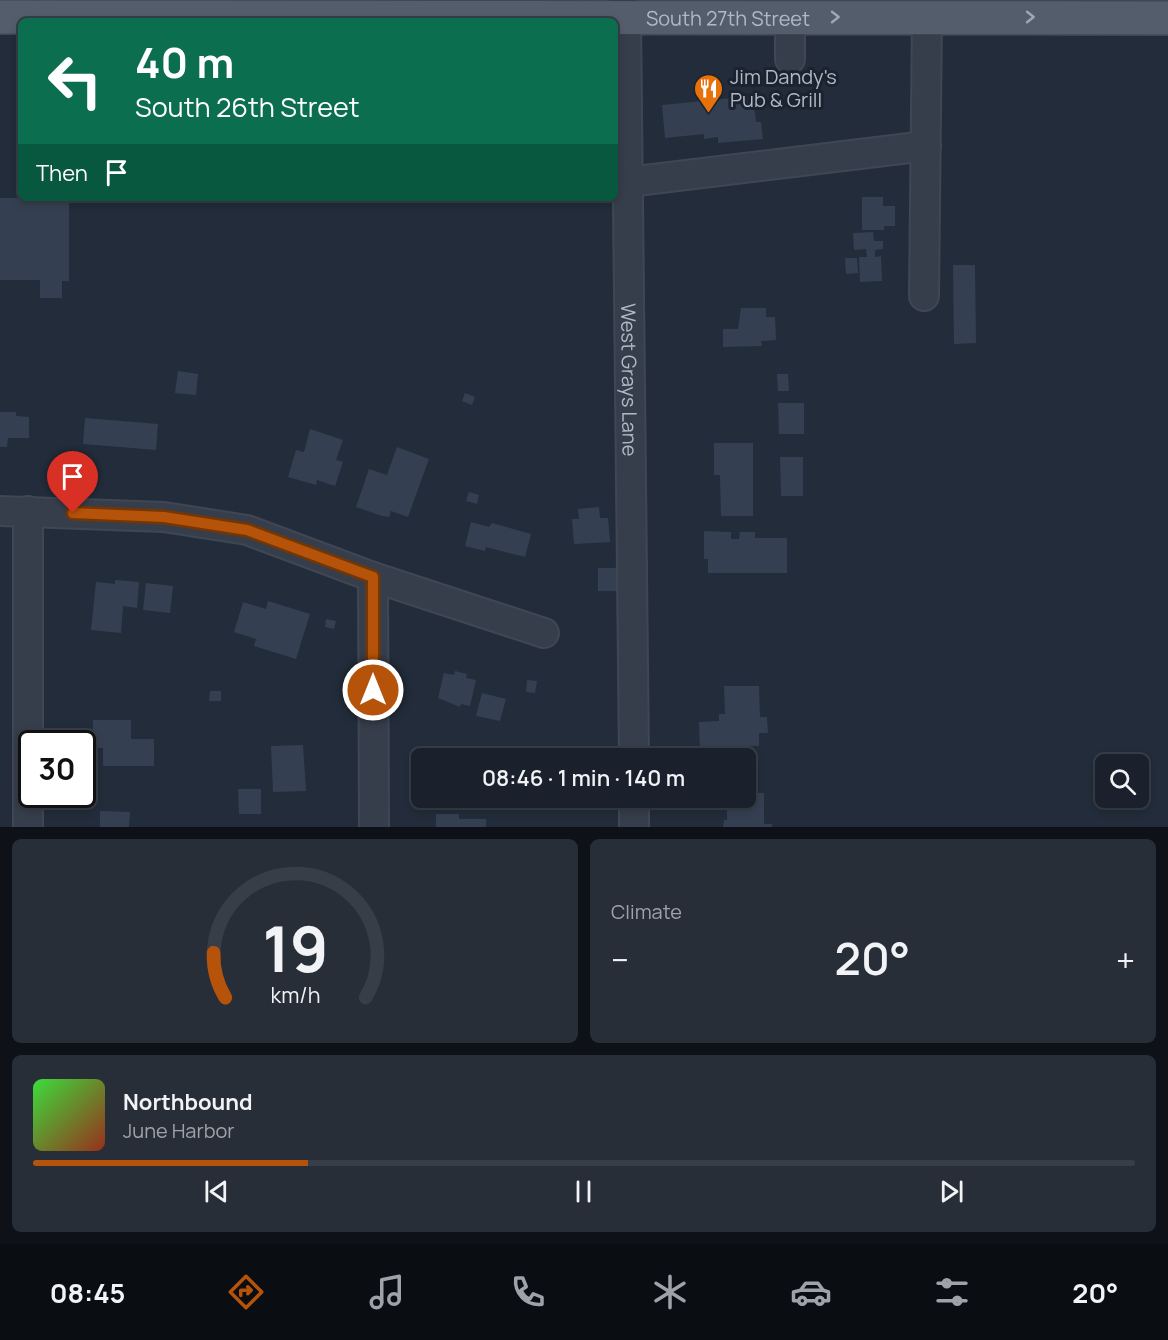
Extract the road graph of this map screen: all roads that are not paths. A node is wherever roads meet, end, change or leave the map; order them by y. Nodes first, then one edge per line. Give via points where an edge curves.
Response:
1 (625, 8) edge
2 (1066, 9) edge
3 (19, 12) edge
4 (790, 17) junction
5 (927, 17) junction
6 (1168, 18) edge
7 (790, 59) dead end
8 (926, 146) junction
9 (628, 182) junction
10 (924, 296) dead end
11 (14, 511) edge
12 (373, 577) junction
13 (544, 633) dead end
14 (634, 748) edge
15 (634, 808) edge
16 (28, 827) edge
17 (374, 827) edge
18 (634, 827) edge

1 - 3 main road, South 27th Street
1 - 4 main road, South 27th Street
1 - 9 street, West Grays Lane
5 -> 2 main road, South 27th Street
2 - 6 main road, South 27th Street
4 -> 5 main road, South 27th Street
4 - 7 street
5 - 8 street
8 - 9 street
8 - 10 street
9 - 14 street, West Grays Lane
11 - 12 street via 164,517 247,530
11 - 16 street
12 - 13 street
12 - 17 street
15 - 18 street

